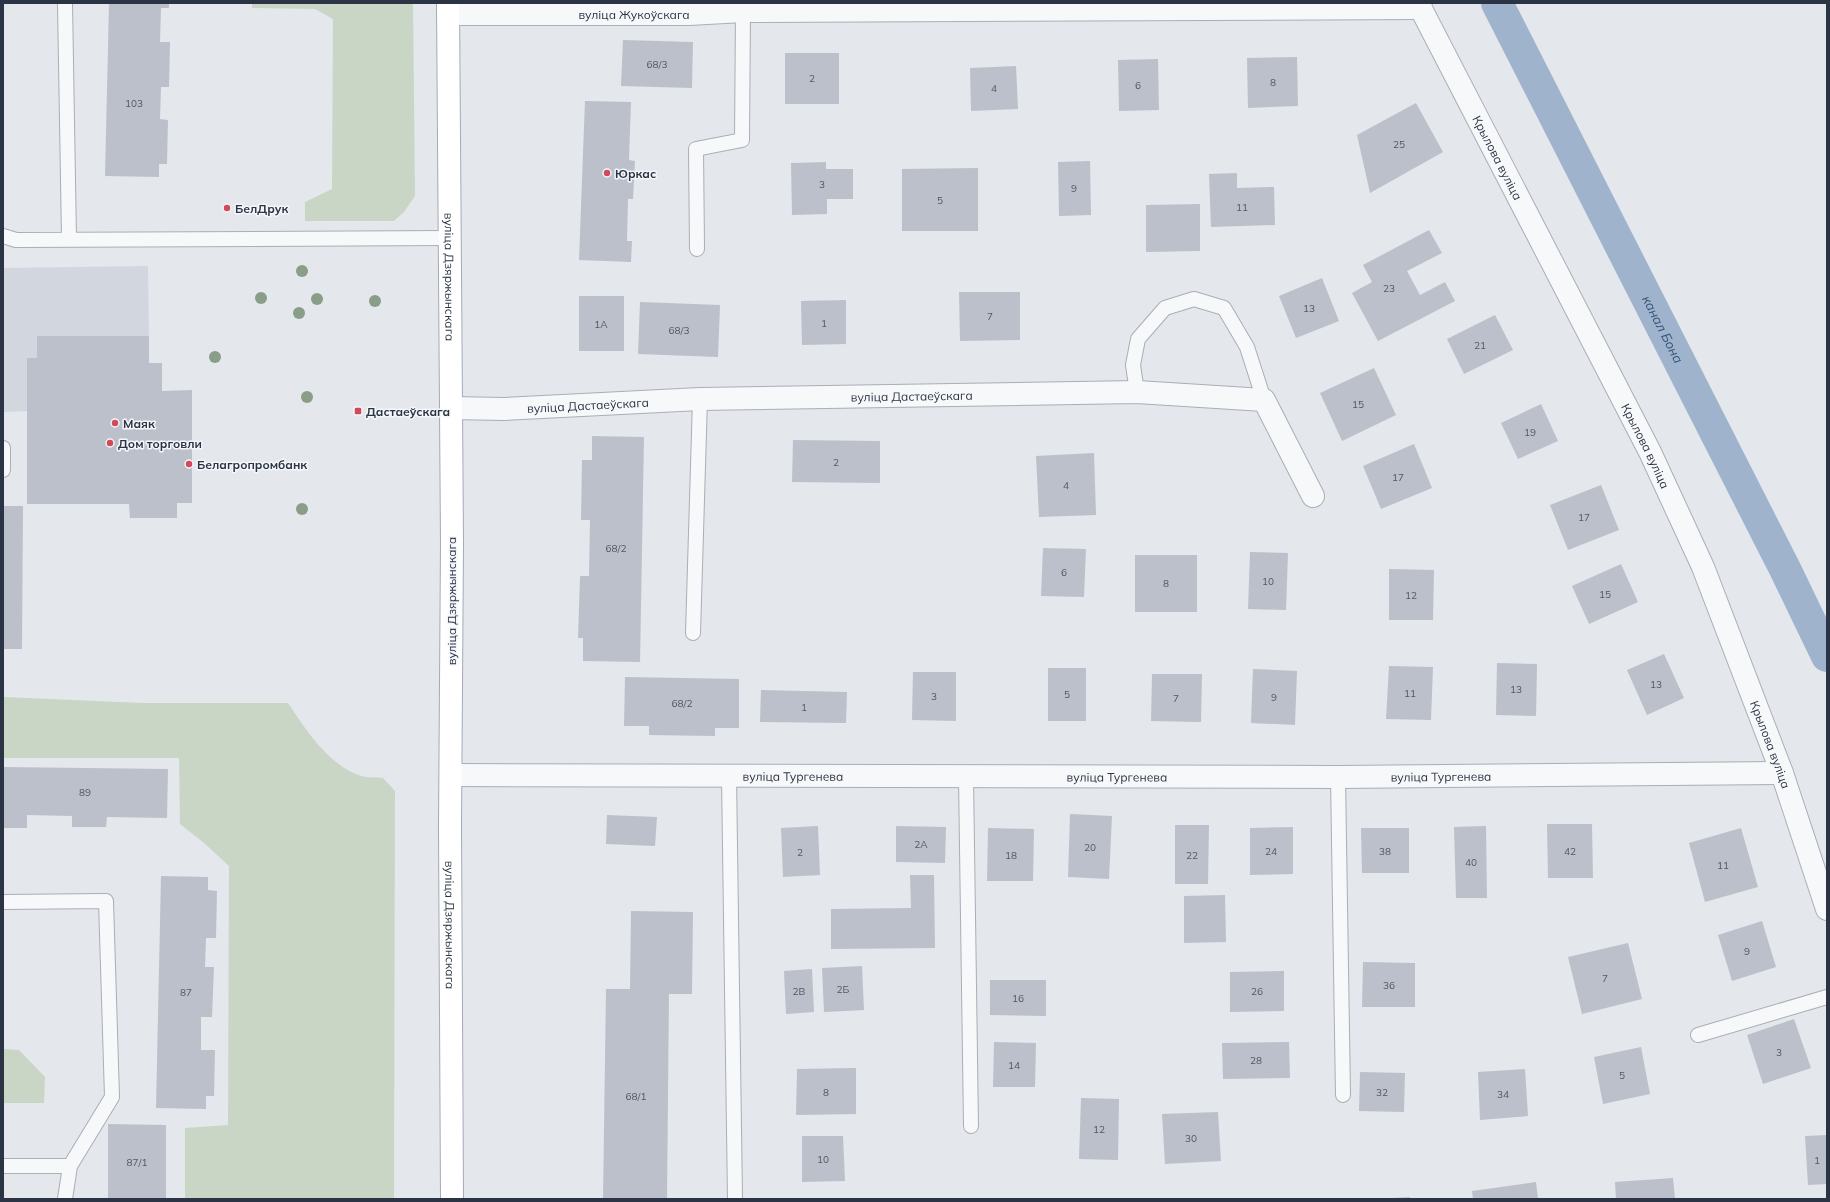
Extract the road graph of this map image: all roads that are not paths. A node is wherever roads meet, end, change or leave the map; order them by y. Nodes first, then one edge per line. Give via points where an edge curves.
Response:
1 (65, 3) edge
2 (1420, 6) edge
3 (690, 8) edge
4 (448, 9) edge
5 (743, 11) junction
6 (3, 236) edge
7 (449, 238) junction
8 (69, 239) junction
9 (697, 249) dead end
10 (1137, 392) junction
11 (700, 400) junction
12 (1264, 400) junction
13 (451, 408) junction
14 (3, 448) edge
15 (3, 470) edge
16 (1313, 496) dead end
17 (693, 634) dead end
18 (1782, 773) junction
19 (451, 774) junction
20 (729, 776) junction
21 (966, 776) junction
22 (1338, 776) junction
23 (3, 902) edge
24 (1827, 909) edge
25 (1827, 997) edge
26 (1698, 1035) dead end
27 (1343, 1095) dead end
28 (971, 1126) dead end
29 (3, 1166) edge
30 (70, 1166) junction
31 (65, 1199) edge
32 (452, 1199) edge
33 (735, 1199) edge

1 - 8 lane
2 - 5 street, вуліца Жукоўскага
2 - 18 street, Крылова вуліца via 1650,452 1703,567
3 - 4 street, вуліца Жукоўскага
3 - 5 street, вуліца Жукоўскага
4 - 7 main road, вуліца Дзяржынскага
5 - 9 lane via 742,140 696,149
6 - 8 lane via 16,240
7 - 8 lane
7 - 13 main road, вуліца Дзяржынскага
10 - 11 street, вуліца Дастаеўскага
10 - 12 street, вуліца Дастаеўскага
10 - 12 lane via 1133,365 1138,339 1165,308 1194,299 1224,308 1247,347
11 - 13 street, вуліца Дастаеўскага via 504,409
11 - 17 lane
12 - 16 street
13 - 19 main road, вуліца Дзяржынскага
14 - 15 lane
18 - 22 street, вуліца Тургенева
18 - 24 street, Крылова вуліца
19 - 20 street, вуліца Тургенева
19 - 32 main road, вуліца Дзяржынскага
20 - 21 street, вуліца Тургенева
20 - 33 lane
21 - 22 street, вуліца Тургенева
21 - 28 lane
22 - 27 lane
23 - 30 lane via 106,901 112,1097
25 - 26 lane
29 - 30 lane
30 - 31 lane

